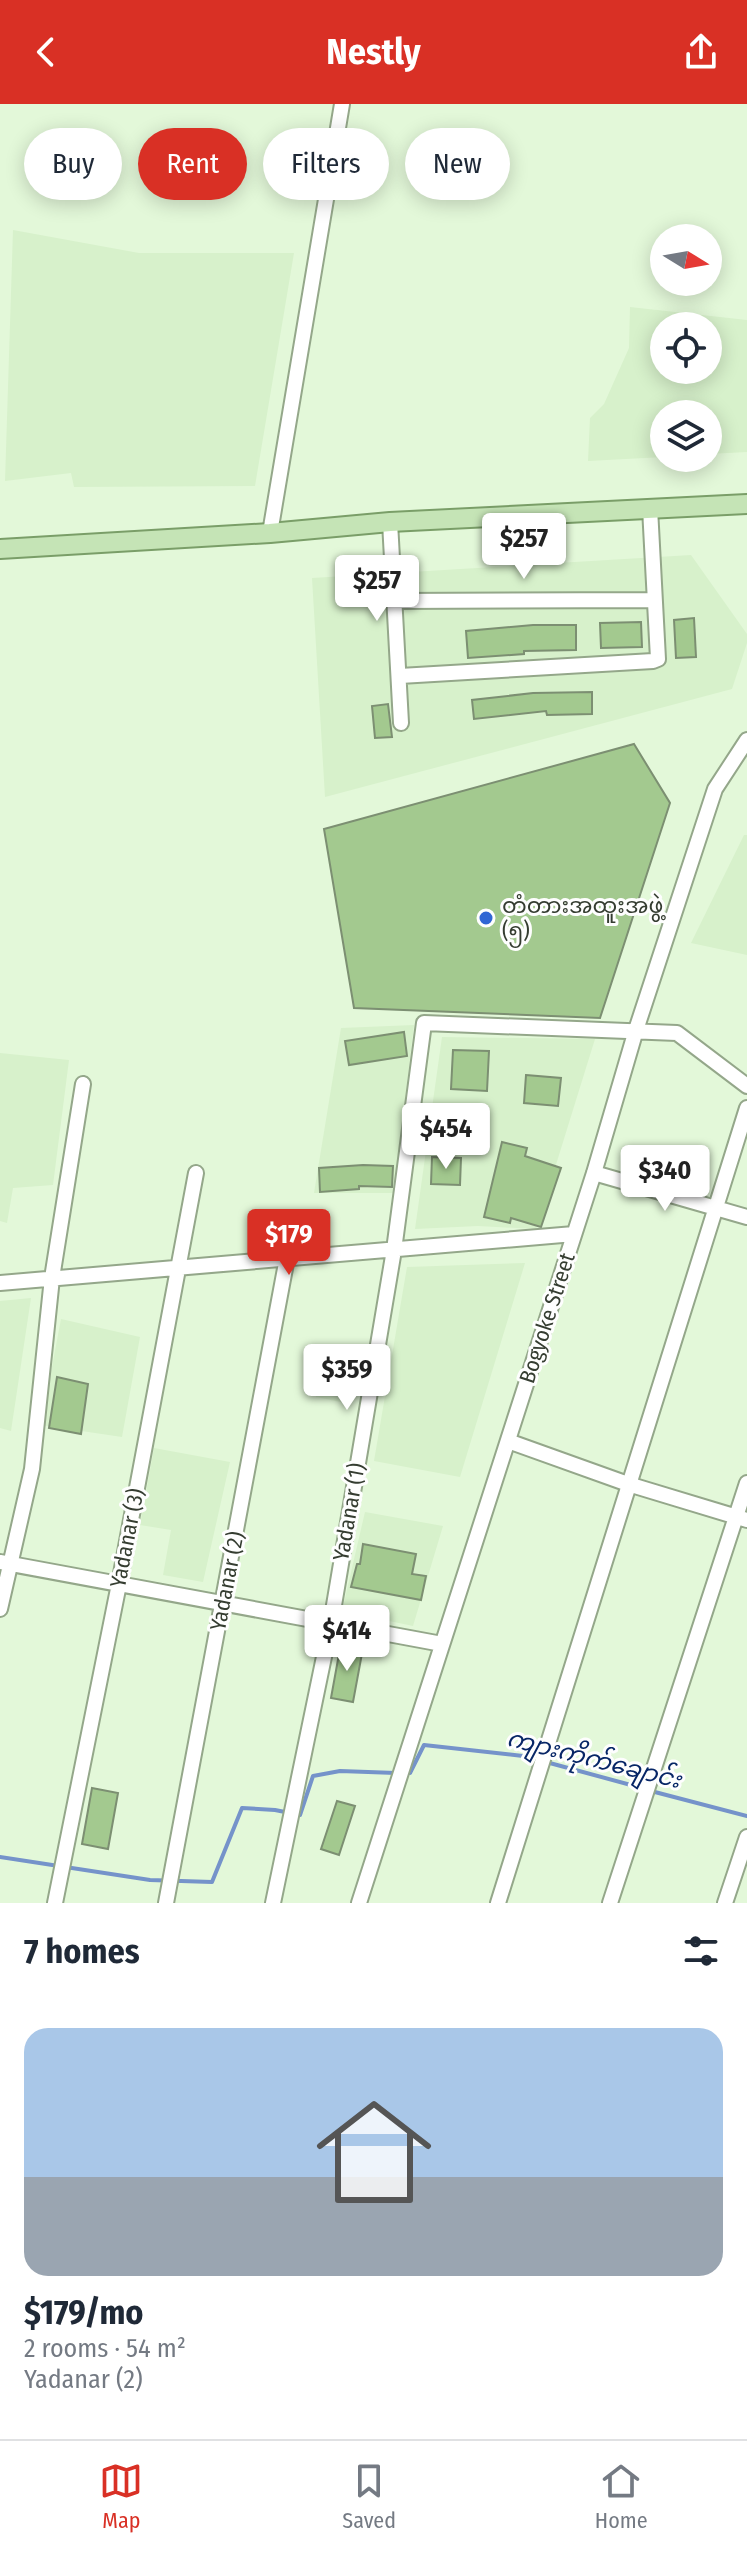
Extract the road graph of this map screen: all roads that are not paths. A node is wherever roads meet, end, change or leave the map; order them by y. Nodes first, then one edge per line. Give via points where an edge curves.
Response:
1 (342, 104) edge
2 (739, 505) edge
3 (650, 508) junction
4 (747, 521) edge
5 (390, 522) junction
6 (270, 533) junction
7 (0, 549) edge
8 (654, 600) junction
9 (394, 601) junction
10 (400, 676) junction
11 (401, 723) dead end
12 (747, 740) edge
13 (636, 1030) junction
14 (83, 1084) dead end
15 (747, 1086) edge
16 (747, 1108) edge
17 (196, 1173) dead end
18 (594, 1173) junction
19 (716, 1208) junction
20 (747, 1217) edge
21 (574, 1234) junction
22 (394, 1250) junction
23 (287, 1258) junction
24 (178, 1268) junction
25 (52, 1278) junction
26 (0, 1283) edge
27 (508, 1441) junction
28 (747, 1483) edge
29 (628, 1484) junction
30 (742, 1518) edge
31 (4, 1562) edge
32 (119, 1584) junction
33 (223, 1603) junction
34 (0, 1609) edge
35 (331, 1623) junction
36 (442, 1644) junction
37 (747, 1837) edge
38 (167, 1897) edge
39 (55, 1903) edge
40 (273, 1903) edge
41 (359, 1903) edge
42 (498, 1903) edge
43 (610, 1903) edge
44 (725, 1903) edge

1 - 6 street
2 - 3 main road
2 - 4 main road
3 - 5 main road
3 - 8 street
5 - 6 main road
5 - 9 street
6 - 7 main road
8 - 9 street
8 - 10 street via 658,659 653,661
9 - 10 street
10 - 11 street
12 - 13 street, Bogyoke Street via 715,789
13 - 15 street via 677,1033
13 - 18 street, Bogyoke Street
13 - 22 street, Yadanar (1) via 424,1023
14 - 25 street
16 - 19 street
17 - 24 street, Yadanar (3)
18 - 19 street
18 - 21 street, Bogyoke Street
19 - 20 street
19 - 29 street
21 - 22 street
21 - 27 street, Bogyoke Street
22 - 23 street
22 - 35 street, Yadanar (1)
23 - 24 street
23 - 33 street, Yadanar (2)
24 - 25 street
24 - 32 street, Yadanar (3)
25 - 26 street
25 - 31 street via 32,1469
27 - 29 street
27 - 36 street, Bogyoke Street
28 - 30 street
29 - 30 street
29 - 42 street
30 - 43 street
31 - 32 street
31 - 34 street
32 - 33 street
32 - 39 street, Yadanar (3)
33 - 35 street
33 - 38 street, Yadanar (2)
35 - 36 street
35 - 40 street, Yadanar (1)
36 - 41 street, Bogyoke Street
37 - 44 street

